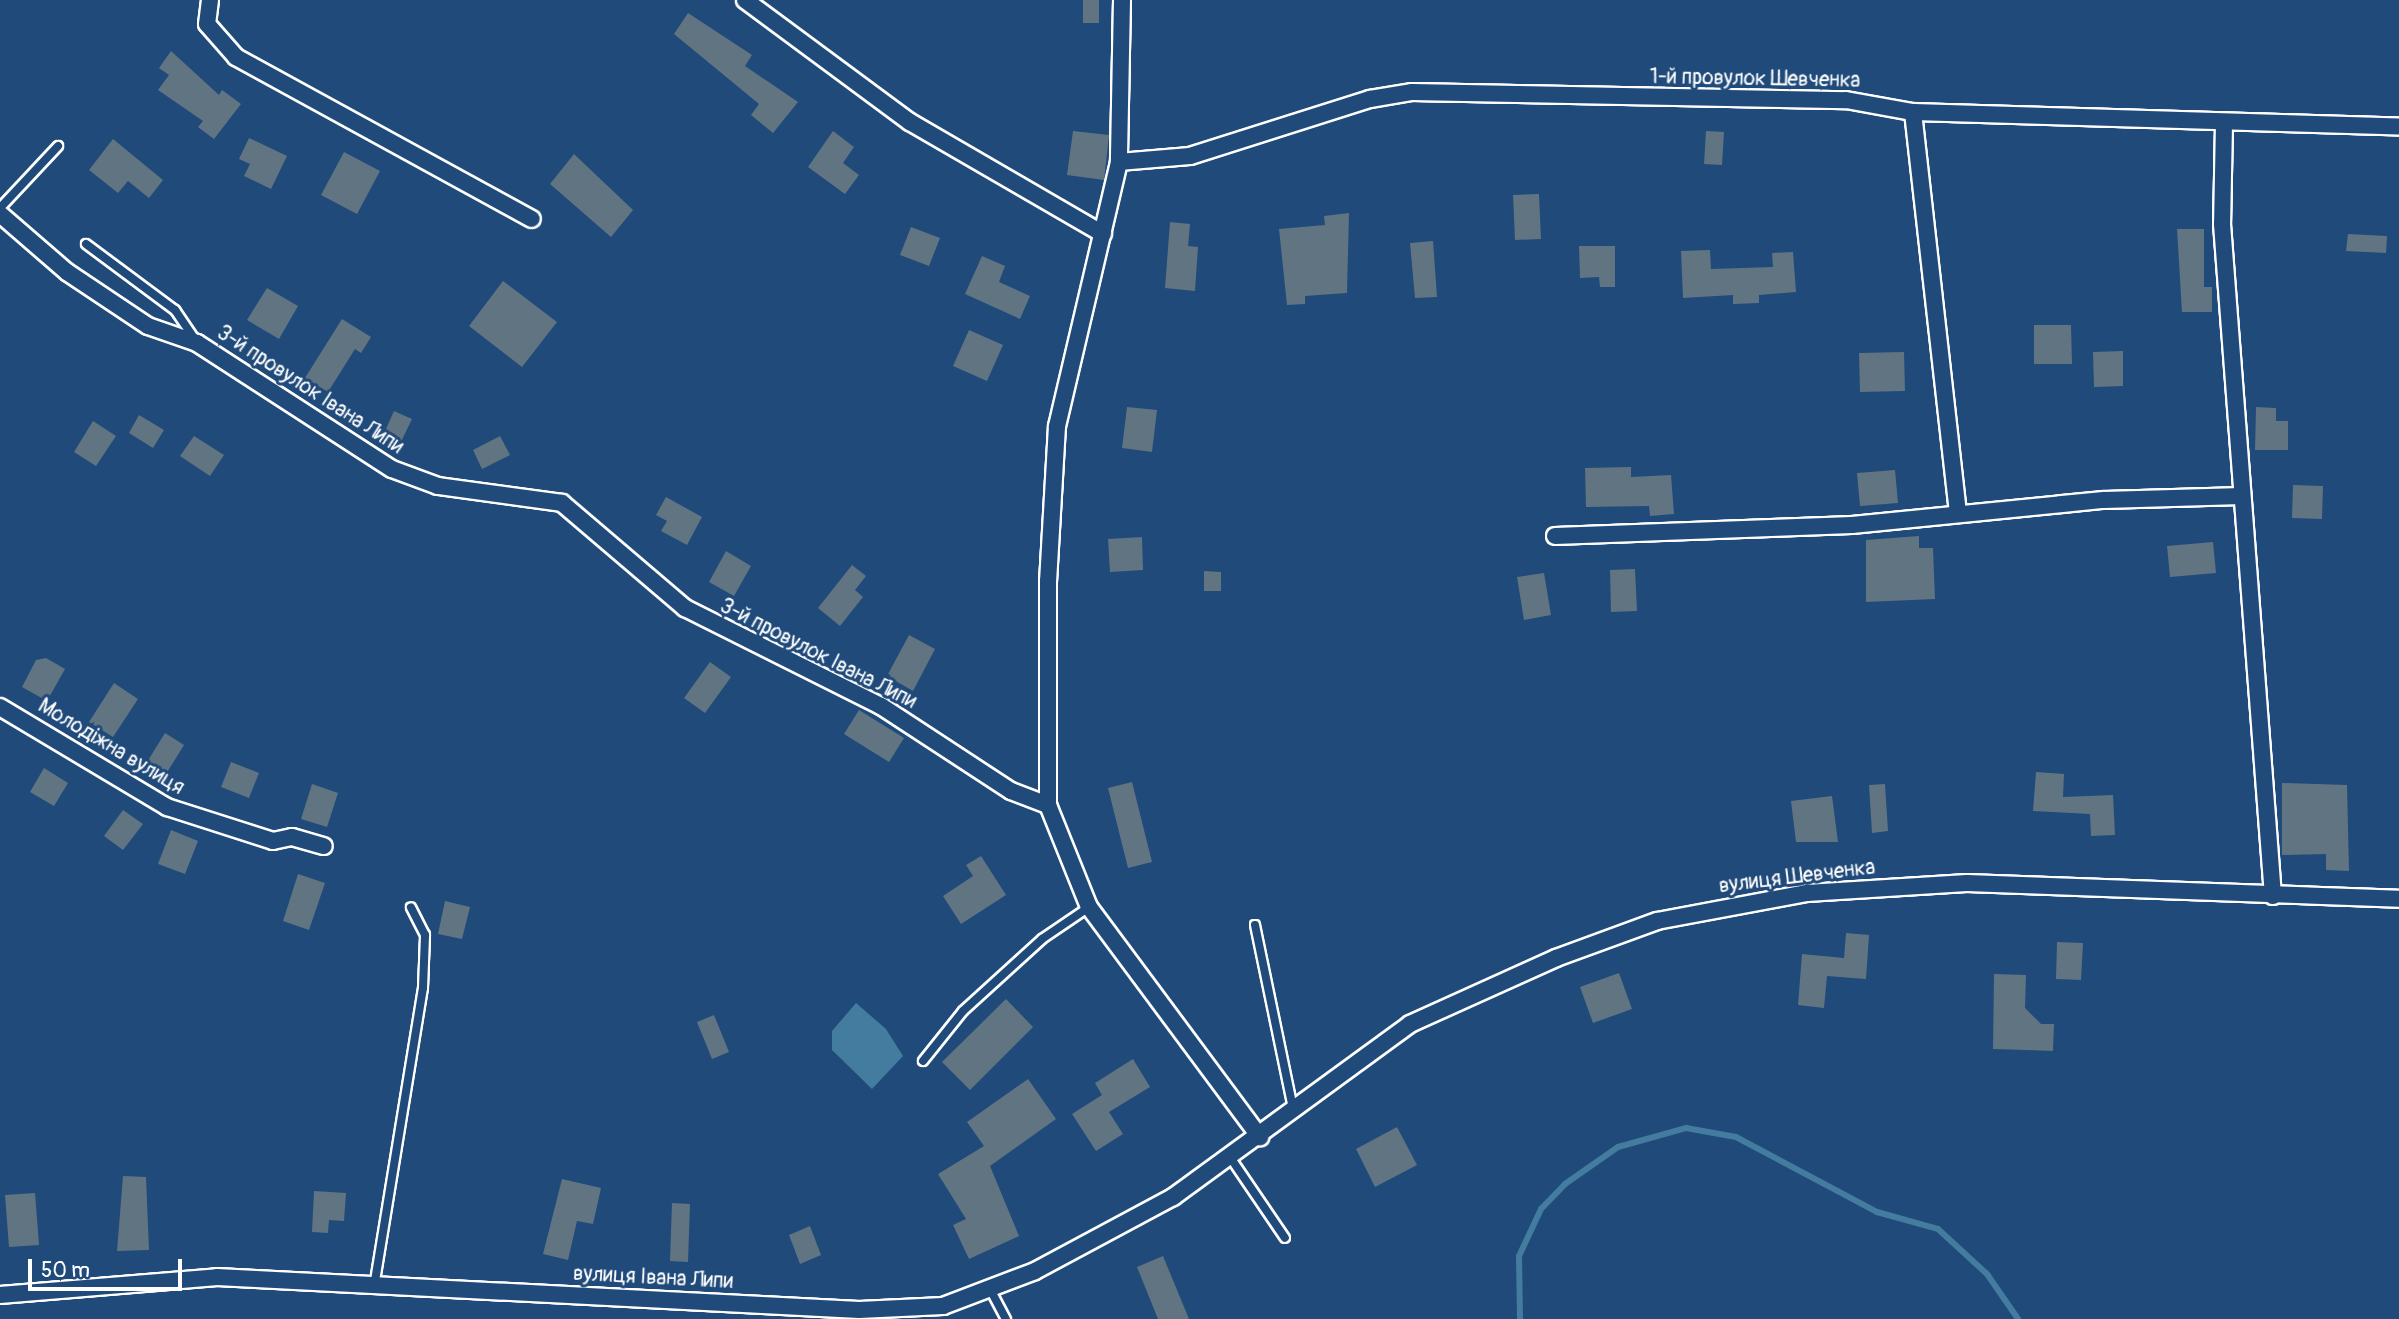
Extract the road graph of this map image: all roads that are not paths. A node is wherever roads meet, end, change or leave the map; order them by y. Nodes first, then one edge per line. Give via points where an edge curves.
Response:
1 (210, 0) edge
2 (745, 0) edge
3 (1122, 0) edge
4 (1913, 112) junction
5 (2224, 123) junction
6 (2399, 126) edge
7 (58, 146) dead end
8 (1119, 162) junction
9 (0, 208) edge
10 (0, 214) edge
11 (532, 219) dead end
12 (1102, 234) junction
13 (86, 244) dead end
14 (197, 343) junction
15 (2242, 496) junction
16 (1958, 512) junction
17 (1555, 536) dead end
18 (0, 707) edge
19 (1048, 805) junction
20 (324, 846) dead end
21 (2273, 896) junction
22 (2399, 899) edge
23 (1089, 907) junction
24 (411, 908) dead end
25 (1255, 926) dead end
26 (923, 1061) dead end
27 (1293, 1109) junction
28 (1260, 1136) junction
29 (1232, 1160) junction
30 (1285, 1238) dead end
31 (375, 1280) junction
32 (991, 1291) junction
33 (0, 1295) edge
34 (1006, 1319) edge

1 - 11 street via 207,24 236,57
2 - 12 street via 910,122
3 - 8 street
4 - 5 street, 1-й провулок Шевченка
4 - 8 street, 1-й провулок Шевченка via 1855,100 1412,92 1370,99 1190,156
4 - 16 street
5 - 6 street, 1-й провулок Шевченка
5 - 15 street via 2222,214
7 - 9 lane
8 - 12 street
10 - 14 street, 3-й провулок Івана Липи via 66,272 148,326
12 - 19 street via 1057,426 1048,581
13 - 14 lane via 175,310
14 - 19 street, 3-й провулок Івана Липи via 392,470 438,486 562,503 685,608 881,706 1012,791
15 - 16 street
15 - 21 street
16 - 17 street via 1852,525
18 - 20 street, Молодіжна вулиця via 167,807 273,841 292,837
19 - 23 street
21 - 22 street, вулиця Шевченка
21 - 27 street, вулиця Шевченка via 1967,883 1807,893 1697,911 1619,933 1451,1004 1379,1042
23 - 26 lane via 1042,939 963,1011
23 - 28 street
24 - 31 lane via 425,935 423,988
25 - 27 lane
27 - 28 street, вулиця Шевченка
28 - 29 street, вулиця Івана Липи
29 - 30 lane
29 - 32 street, вулиця Івана Липи via 1127,1223
31 - 32 street, вулиця Івана Липи via 859,1310 943,1306
31 - 33 street, вулиця Івана Липи via 218,1277
32 - 34 lane

